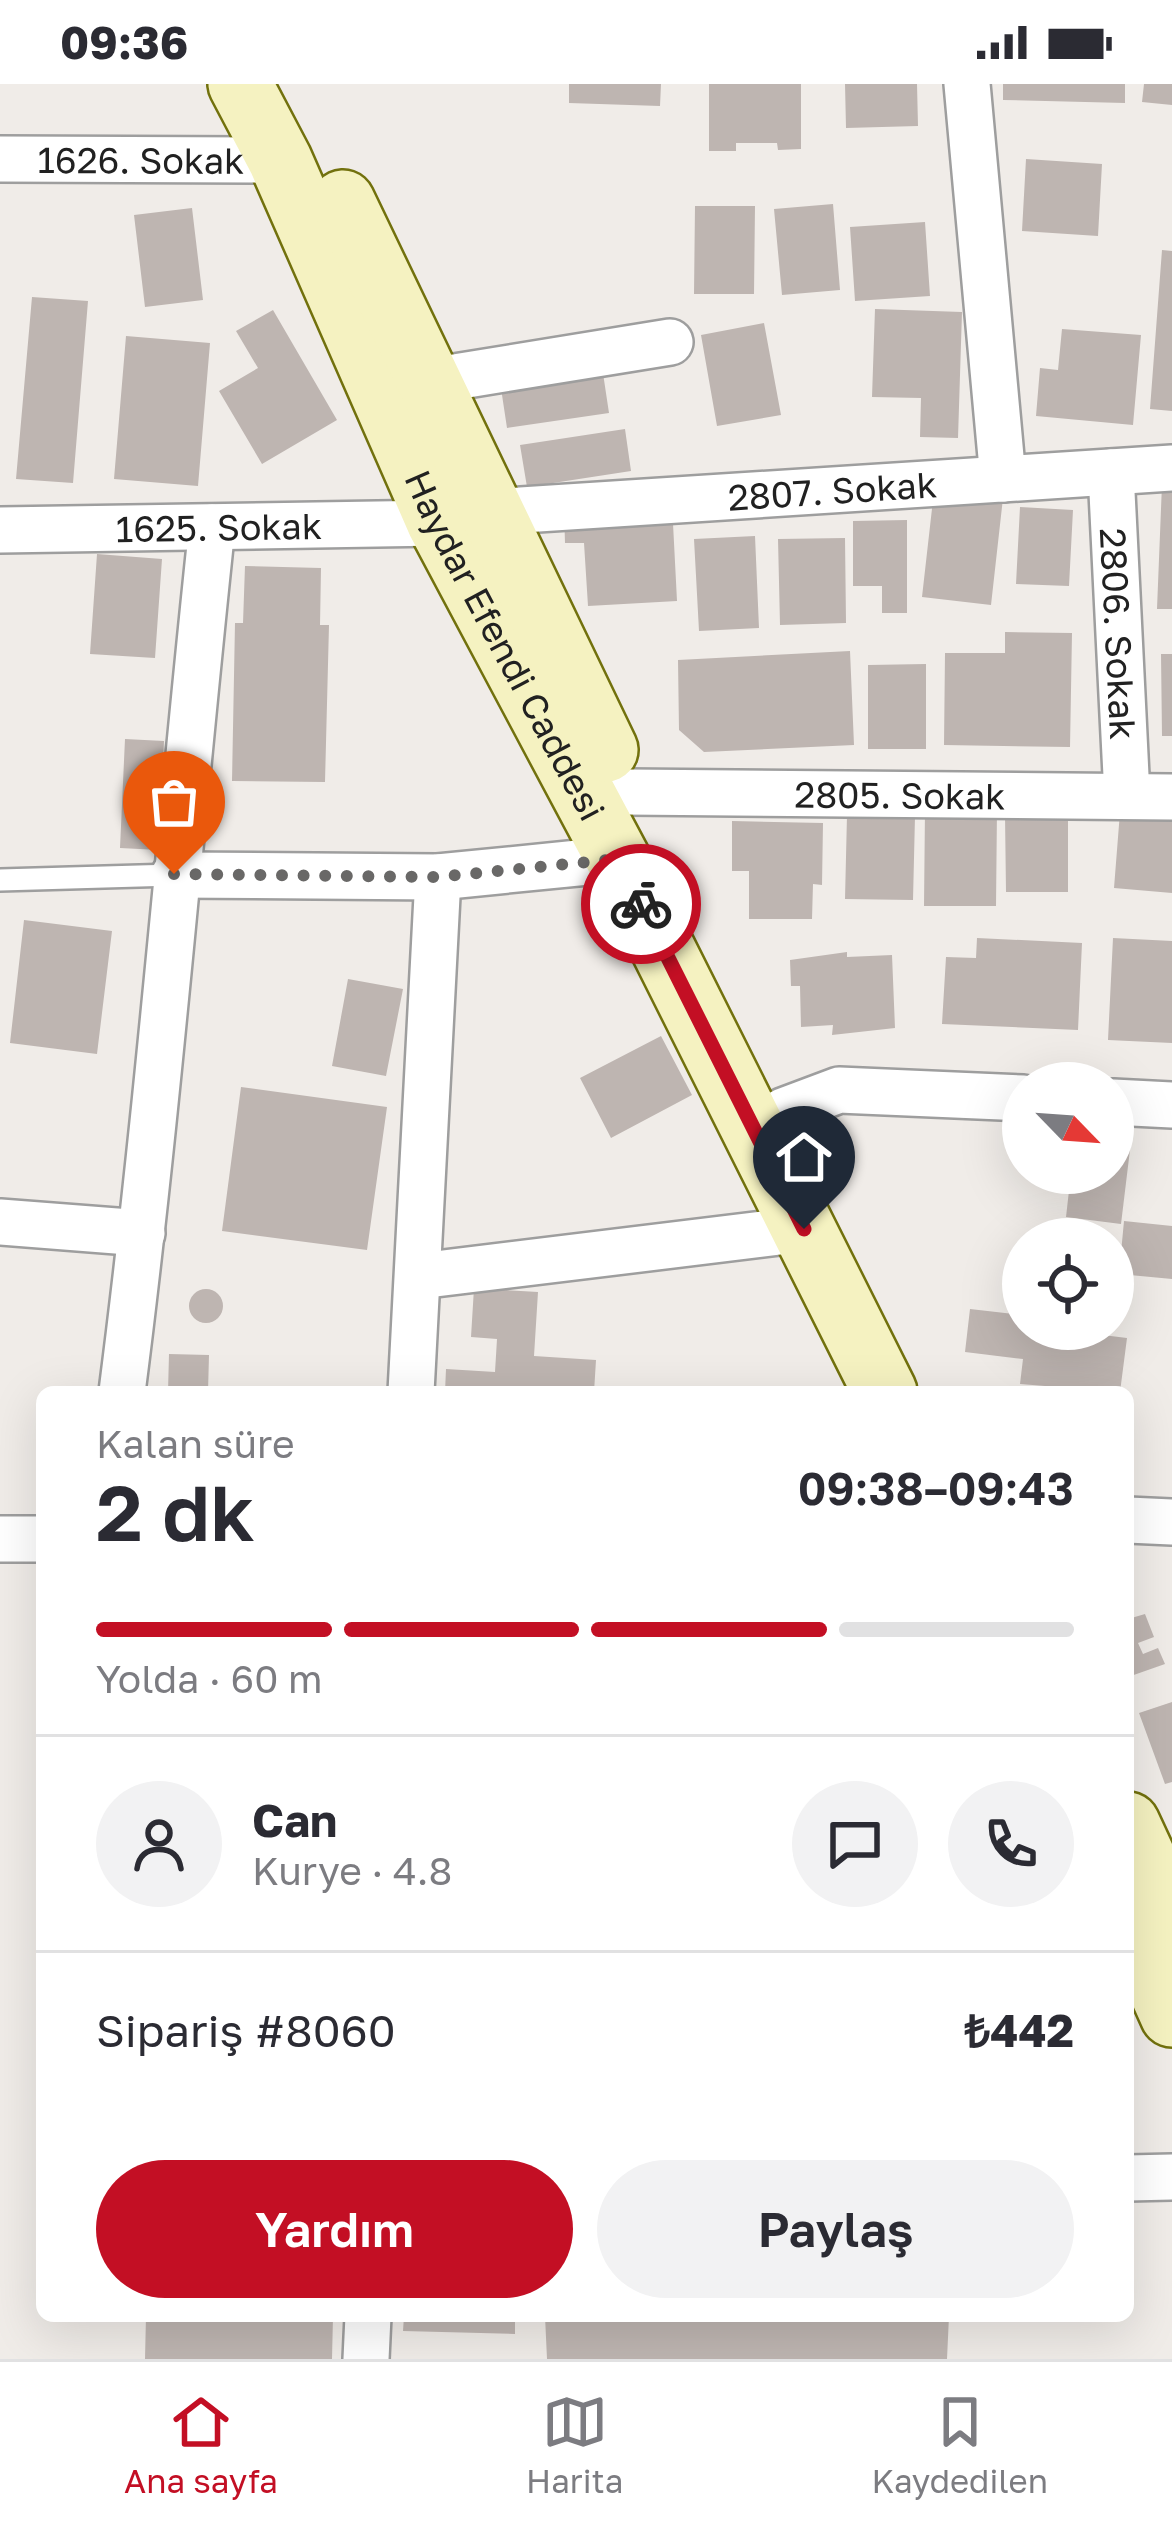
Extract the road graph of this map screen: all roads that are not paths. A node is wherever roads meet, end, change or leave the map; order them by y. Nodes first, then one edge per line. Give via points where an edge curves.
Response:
1 (240, 84) edge
2 (285, 84) edge
3 (967, 84) edge
4 (0, 159) edge
5 (280, 160) junction
6 (670, 342) dead end
7 (430, 381) junction
8 (1172, 468) edge
9 (1111, 472) junction
10 (1003, 479) junction
11 (465, 517) junction
12 (212, 527) junction
13 (0, 530) edge
14 (627, 792) junction
15 (1126, 796) junction
16 (1172, 796) edge
17 (618, 859) junction
18 (174, 874) junction
19 (438, 877) junction
20 (0, 880) edge
21 (1002, 1097) edge
22 (1134, 1103) edge
23 (1172, 1105) edge
24 (783, 1111) junction
25 (0, 1222) edge
26 (804, 1229) junction
27 (142, 1233) junction
28 (419, 1276) junction
29 (123, 1386) edge
30 (411, 1386) edge
31 (882, 1386) edge
32 (920, 1386) edge
33 (1134, 1520) edge
34 (1172, 1522) edge
35 (0, 1539) edge
36 (36, 1539) edge
37 (1134, 1838) edge
38 (1172, 1919) edge
39 (1134, 1930) edge
40 (1172, 2015) edge
41 (1172, 2177) edge
42 (1134, 2178) edge
43 (368, 2322) edge
44 (366, 2359) edge

1 - 5 main road, Haydar Efendi Caddesi
2 - 7 main road, Haydar Efendi Caddesi
3 - 10 street
4 - 5 street, 1626. Sokak
5 - 11 main road, Haydar Efendi Caddesi
6 - 7 street
7 - 11 main road, Haydar Efendi Caddesi
8 - 9 street, 2807. Sokak
9 - 10 street, 2807. Sokak
9 - 15 street, 2806. Sokak
10 - 11 street, 2807. Sokak
11 - 12 street, 1625. Sokak
11 - 14 main road, Haydar Efendi Caddesi
11 - 17 main road, Haydar Efendi Caddesi
12 - 13 street, 1625. Sokak
12 - 18 street
14 - 15 street, 2805. Sokak
14 - 24 main road, Haydar Efendi Caddesi
15 - 16 street, 2805. Sokak
17 - 19 street
17 - 26 main road, Haydar Efendi Caddesi
18 - 19 street
18 - 20 lane
18 - 27 street
19 - 28 street
21 - 24 street via 839,1090
22 - 23 street
24 - 32 main road, Haydar Efendi Caddesi
25 - 27 street
26 - 28 street
26 - 31 main road, Haydar Efendi Caddesi
27 - 29 street
28 - 30 street
33 - 34 street
35 - 36 street
37 - 38 main road
39 - 40 main road
41 - 42 street
43 - 44 street

